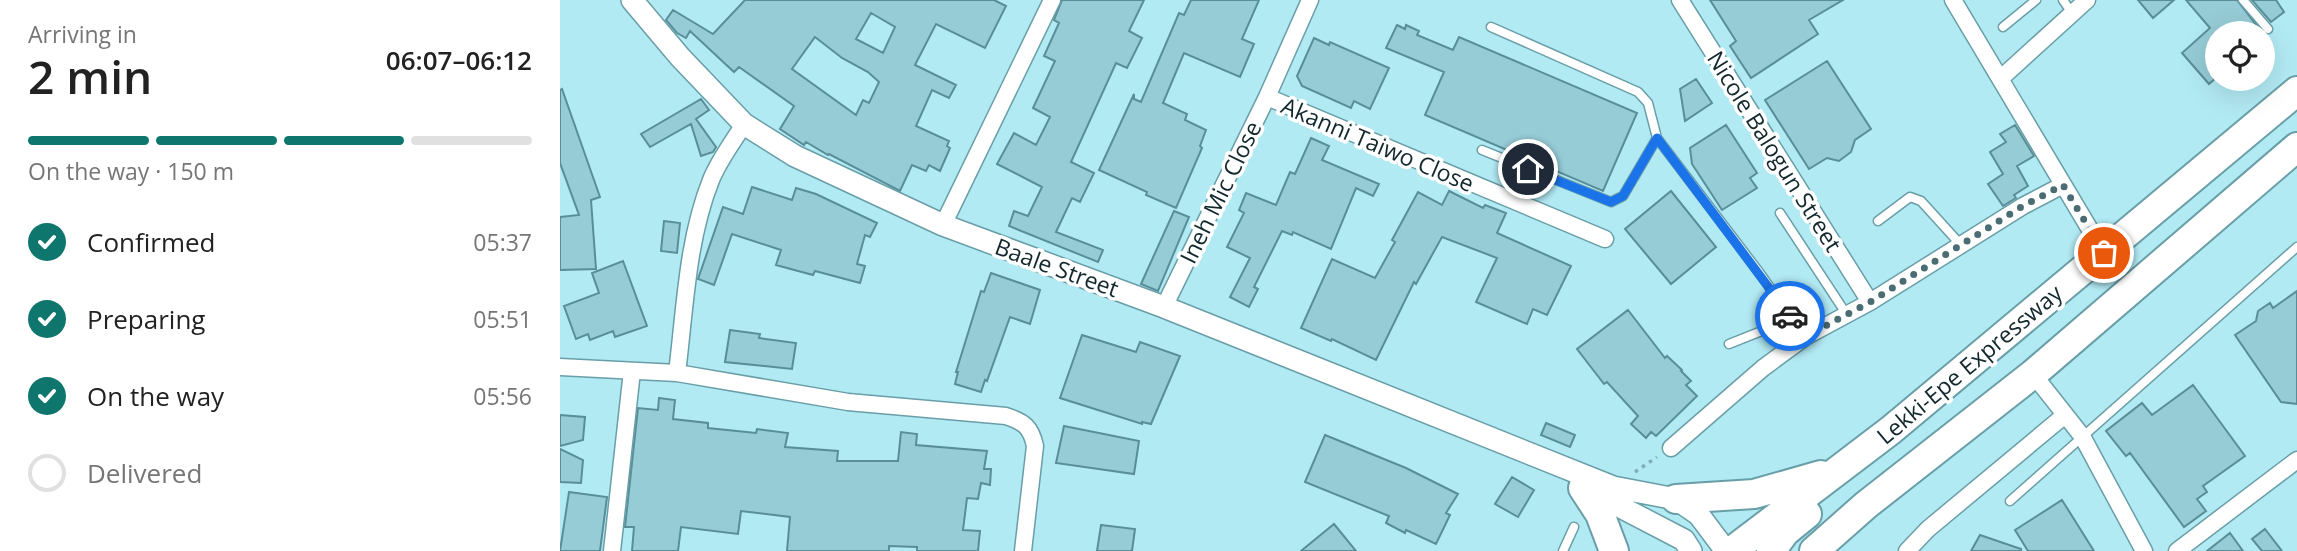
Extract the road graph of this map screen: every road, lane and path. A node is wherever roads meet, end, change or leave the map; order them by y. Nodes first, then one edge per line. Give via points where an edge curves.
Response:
1 (632, 0) edge
2 (1052, 0) edge
3 (1310, 0) edge
4 (1680, 0) edge
5 (1952, 0) edge
6 (2036, 0) edge
7 (2087, 0) edge
8 (2243, 0) edge
9 (2068, 6) edge
10 (2261, 21) edge
11 (1491, 27) dead end
12 (2003, 27) dead end
13 (2000, 79) junction
14 (2297, 91) edge
15 (1267, 97) junction
16 (744, 124) junction
17 (1657, 138) junction
18 (2297, 147) edge
19 (1482, 150) dead end
20 (2063, 185) junction
21 (1780, 213) dead end
22 (1878, 221) dead end
23 (943, 225) junction
24 (1605, 239) dead end
25 (1961, 245) junction
26 (2297, 247) edge
27 (2104, 253) junction
28 (1870, 302) junction
29 (1164, 307) junction
30 (1847, 315) junction
31 (1792, 319) junction
32 (1805, 337) junction
33 (1729, 344) dead end
34 (1978, 357) junction
35 (560, 367) edge
36 (632, 372) junction
37 (677, 373) junction
38 (2033, 374) junction
39 (2065, 415) junction
40 (1891, 430) junction
41 (2082, 436) junction
42 (1671, 448) joint
43 (1533, 454) junction
44 (2297, 460) edge
45 (1613, 487) junction
46 (1583, 488) junction
47 (1676, 499) junction
48 (2010, 502) dead end
49 (1866, 505) junction
50 (1574, 527) dead end
51 (612, 551) edge
52 (1023, 551) edge
53 (1563, 551) edge
54 (1614, 551) edge
55 (1690, 551) edge
56 (1726, 551) edge
57 (1732, 551) edge
58 (1771, 551) edge
59 (1814, 551) edge
60 (1841, 551) edge
61 (1907, 551) edge
62 (2144, 551) edge
63 (2177, 551) edge

1 - 16 street, Baale Street
2 - 23 street
3 - 15 street, Ineh Mic Close
4 - 28 street, Nicole Balogun Street
5 - 13 street
6 - 12 lane
7 - 9 street
8 - 10 lane
9 - 13 street
11 - 17 lane via 1638,92 1648,103
13 - 20 street
14 - 27 highway, Lekki-Epe Expressway
15 - 24 street, Akanni Taiwo Close
15 - 29 street, Ineh Mic Close
16 - 23 street, Baale Street via 796,156
16 - 37 street via 712,178 695,234
17 - 19 lane via 1623,196 1611,202
17 - 31 lane
18 - 38 highway, Lekki-Epe Expressway
20 - 25 street
20 - 27 street
21 - 30 lane
22 - 25 lane via 1910,197 1921,201
23 - 29 street, Baale Street
25 - 28 street
26 - 41 lane
27 - 34 highway, Lekki-Epe Expressway
28 - 30 street
29 - 43 street, Baale Street
30 - 32 street
31 - 32 lane
31 - 33 lane
32 - 42 street
34 - 40 highway, Lekki-Epe Expressway
34 - 58 highway via 1960,387 1785,531
35 - 36 street
36 - 37 street
36 - 51 street
37 - 52 street via 848,402 1006,416 1023,422 1032,432 1035,446
38 - 39 street
38 - 49 highway, Lekki-Epe Expressway
39 - 41 street
39 - 61 street
40 - 47 highway via 1830,472 1788,486 1754,494
40 - 57 highway, Lekki-Epe Expressway
41 - 48 lane
41 - 62 street
42 - 45 path
43 - 45 street
43 - 46 street
44 - 63 street
45 - 47 street
46 - 54 highway via 1601,514
46 - 55 street via 1684,540
47 - 56 street via 1699,516
49 - 59 highway, Lekki-Epe Expressway
49 - 60 highway
50 - 53 lane

